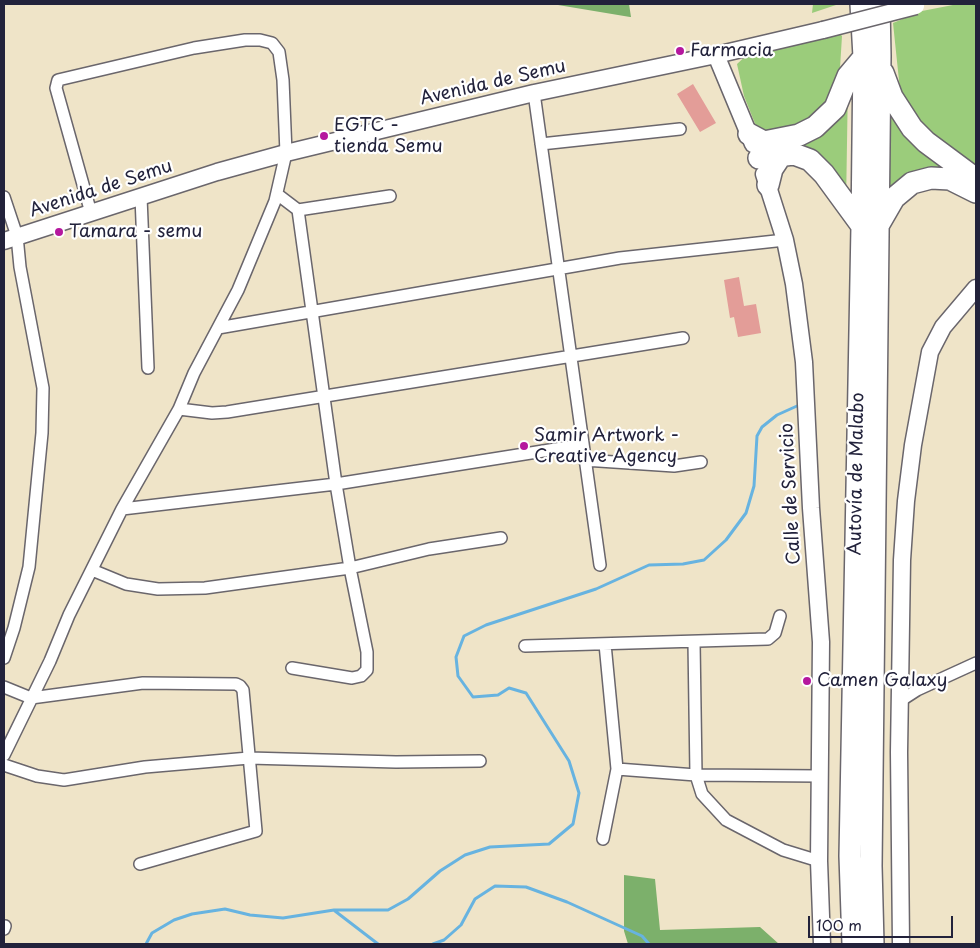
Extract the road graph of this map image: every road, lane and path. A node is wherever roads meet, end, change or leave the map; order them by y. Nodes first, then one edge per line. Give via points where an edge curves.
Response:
1 (861, 4) edge
2 (879, 4) edge
3 (922, 5) edge
4 (716, 55) junction
5 (872, 57) junction
6 (534, 93) junction
7 (680, 128) dead end
8 (749, 134) junction
9 (541, 144) junction
10 (286, 153) junction
11 (780, 157) junction
12 (758, 158) junction
13 (976, 179) edge
14 (768, 185) junction
15 (976, 192) edge
16 (277, 194) junction
17 (390, 196) dead end
18 (4, 197) edge
19 (141, 197) junction
20 (298, 210) junction
21 (90, 213) junction
22 (870, 228) junction
23 (10, 239) edge
24 (785, 240) junction
25 (558, 268) junction
26 (976, 288) edge
27 (312, 312) junction
28 (218, 328) junction
29 (683, 338) dead end
30 (570, 357) junction
31 (148, 368) dead end
32 (323, 397) junction
33 (179, 409) junction
34 (581, 445) junction
35 (584, 460) junction
36 (702, 462) dead end
37 (336, 484) junction
38 (122, 509) junction
39 (501, 538) dead end
40 (600, 565) dead end
41 (350, 568) junction
42 (92, 570) junction
43 (780, 616) dead end
44 (694, 642) junction
45 (605, 644) junction
46 (525, 646) dead end
47 (4, 658) edge
48 (976, 662) edge
49 (292, 668) dead end
50 (4, 687) edge
51 (900, 695) junction
52 (31, 698) junction
53 (4, 755) edge
54 (249, 758) junction
55 (480, 761) dead end
56 (4, 765) edge
57 (617, 769) junction
58 (696, 775) junction
59 (820, 776) junction
60 (603, 839) dead end
61 (819, 861) junction
62 (140, 864) dead end
63 (822, 944) edge
64 (853, 944) edge
65 (873, 944) edge
66 (902, 944) edge

1 - 5 highway, Autovía de Malabo
2 - 5 highway, Autovía de Malabo
3 - 4 street, Avenida de Semu, bridge
4 - 6 street, Avenida de Semu
4 - 8 street, Calle de Servicio
5 - 8 highway via 848,76 835,108 815,127 799,135 764,142
5 - 13 highway via 908,123 926,142
5 - 22 highway, Autovía de Malabo
6 - 9 street
6 - 10 street, Avenida de Semu
7 - 9 street
8 - 12 street, Calle de Servicio
9 - 25 street
10 - 16 street
10 - 19 street, Avenida de Semu
10 - 21 street via 283,80 279,52 272,43 245,40 194,48 64,77 58,80 56,88
11 - 12 highway
11 - 14 highway via 772,169
11 - 22 highway via 794,154 810,160
12 - 14 street, Calle de Servicio
14 - 24 street, Calle de Servicio
15 - 22 highway via 950,179 931,178 912,183 900,190
16 - 20 street
16 - 28 street via 238,290
17 - 20 street
18 - 23 street
19 - 21 street, Avenida de Semu
19 - 31 street
20 - 27 street
21 - 23 street, Avenida de Semu
22 - 64 highway, Autovía de Malabo via 850,856
22 - 65 highway, Autovía de Malabo
23 - 47 street via 20,267 43,388 30,567
24 - 25 street
24 - 59 street, Calle de Servicio via 804,362 821,642
25 - 27 street
25 - 30 street
26 - 51 street via 943,327 930,352 923,381 906,501
27 - 28 street
27 - 32 street
28 - 33 street
29 - 30 street
30 - 32 street
30 - 34 street
32 - 33 street via 212,413
32 - 37 street
33 - 38 street
34 - 35 street
34 - 37 street
35 - 36 street via 674,466
35 - 40 street
37 - 38 street
37 - 41 street
38 - 42 street
39 - 41 street via 429,549
41 - 42 street via 180,590 126,584
41 - 49 street via 367,652 367,670 352,678
42 - 52 street
43 - 44 street via 775,633 768,639
44 - 45 street
44 - 58 street
45 - 46 street
45 - 57 street
48 - 51 street
50 - 52 street
51 - 66 street
52 - 53 street
52 - 54 street via 143,683 236,684 243,690
54 - 55 street
54 - 56 street via 154,766 64,780 37,776
54 - 62 street via 256,831
57 - 58 street
57 - 60 street
58 - 59 street
58 - 61 street via 702,794 726,820 783,850
59 - 61 street, Calle de Servicio
61 - 63 street, Calle de Servicio

